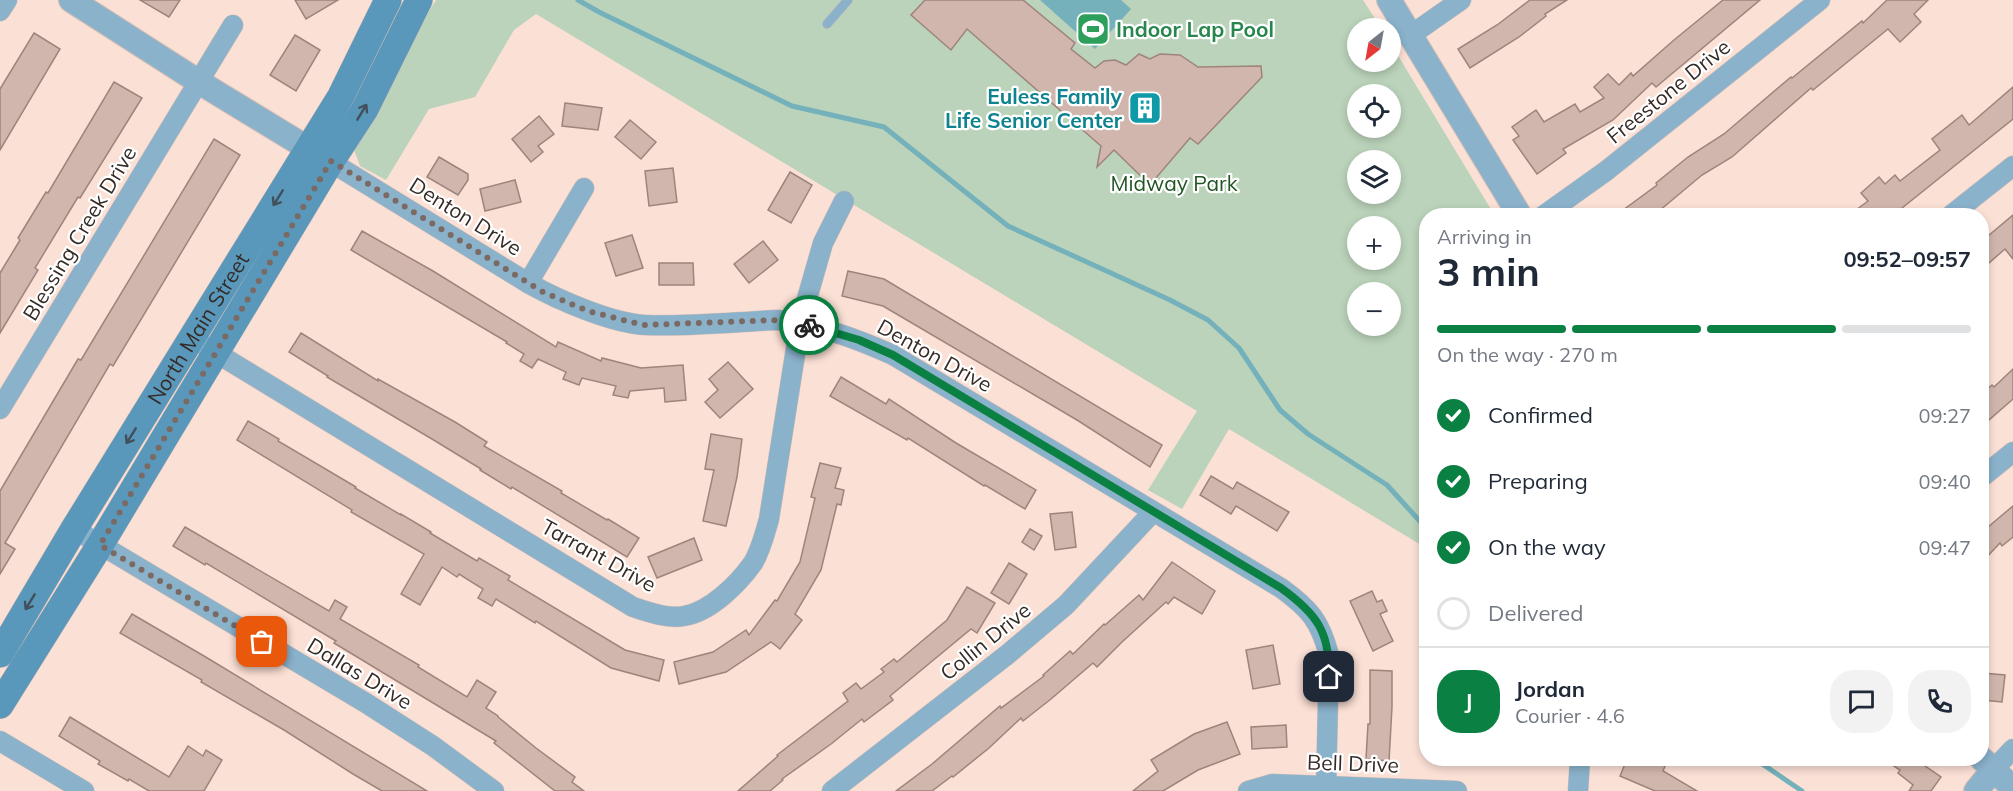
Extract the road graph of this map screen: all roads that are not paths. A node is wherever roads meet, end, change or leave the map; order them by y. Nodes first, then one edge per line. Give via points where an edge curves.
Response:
1 (7, 0) edge
2 (71, 0) edge
3 (388, 0) edge
4 (418, 0) edge
5 (848, 0) edge
6 (1389, 0) edge
7 (1461, 0) edge
8 (1820, 0) edge
9 (0, 11) edge
10 (827, 24) dead end
11 (233, 25) dead end
12 (1411, 35) junction
13 (199, 82) junction
14 (320, 155) junction
15 (2013, 166) edge
16 (584, 188) dead end
17 (844, 201) dead end
18 (1515, 208) edge
19 (1554, 208) edge
20 (1960, 208) edge
21 (528, 283) junction
22 (800, 323) junction
23 (192, 338) junction
24 (215, 353) junction
25 (0, 409) edge
26 (2013, 452) edge
27 (1989, 471) edge
28 (1153, 512) junction
29 (74, 529) junction
30 (100, 545) junction
31 (0, 654) edge
32 (0, 705) edge
33 (0, 741) edge
34 (2013, 749) edge
35 (1989, 763) edge
36 (1989, 765) edge
37 (1580, 766) edge
38 (1987, 766) edge
39 (2013, 788) edge
40 (1326, 789) edge
41 (84, 791) edge
42 (494, 791) edge
43 (832, 791) edge
44 (1248, 791) edge
45 (1456, 791) edge
46 (1578, 791) edge
47 (1976, 791) edge

1 - 9 street
2 - 13 street
3 - 14 main road, North Main Street via 341,96
14 -> 4 main road, North Main Street via 365,109
5 - 10 lane
6 - 12 street
7 - 12 street
8 - 19 street, Freestone Drive
11 - 13 street, Blessing Creek Drive
12 - 18 street
13 - 14 street
13 - 25 street, Blessing Creek Drive
14 - 21 street, Denton Drive
14 -> 23 main road, North Main Street
14 - 24 main road, North Main Street
15 - 20 street
16 - 21 street
17 - 22 street, Tarrant Drive via 823,243
21 - 22 street, Denton Drive via 588,311 643,325 778,320
22 - 24 street, Tarrant Drive via 762,542 754,561 724,594 684,616 633,607
22 - 28 street, Denton Drive via 821,327 893,355
23 - 24 street, Tarrant Drive
23 -> 29 main road, North Main Street
24 - 30 main road, North Main Street
26 - 27 street
28 - 40 street, Denton Drive via 1281,588 1303,603 1316,620 1329,655
28 - 43 street, Collin Drive via 1066,605
29 - 30 street, Dallas Drive
29 -> 31 main road, North Main Street
30 - 32 main road, North Main Street
30 - 42 street, Dallas Drive via 366,704
33 - 41 street
34 - 35 street
36 - 39 street
37 - 46 street
38 - 47 street
40 - 44 street, Bell Drive via 1272,784
40 - 45 street, Bell Drive

